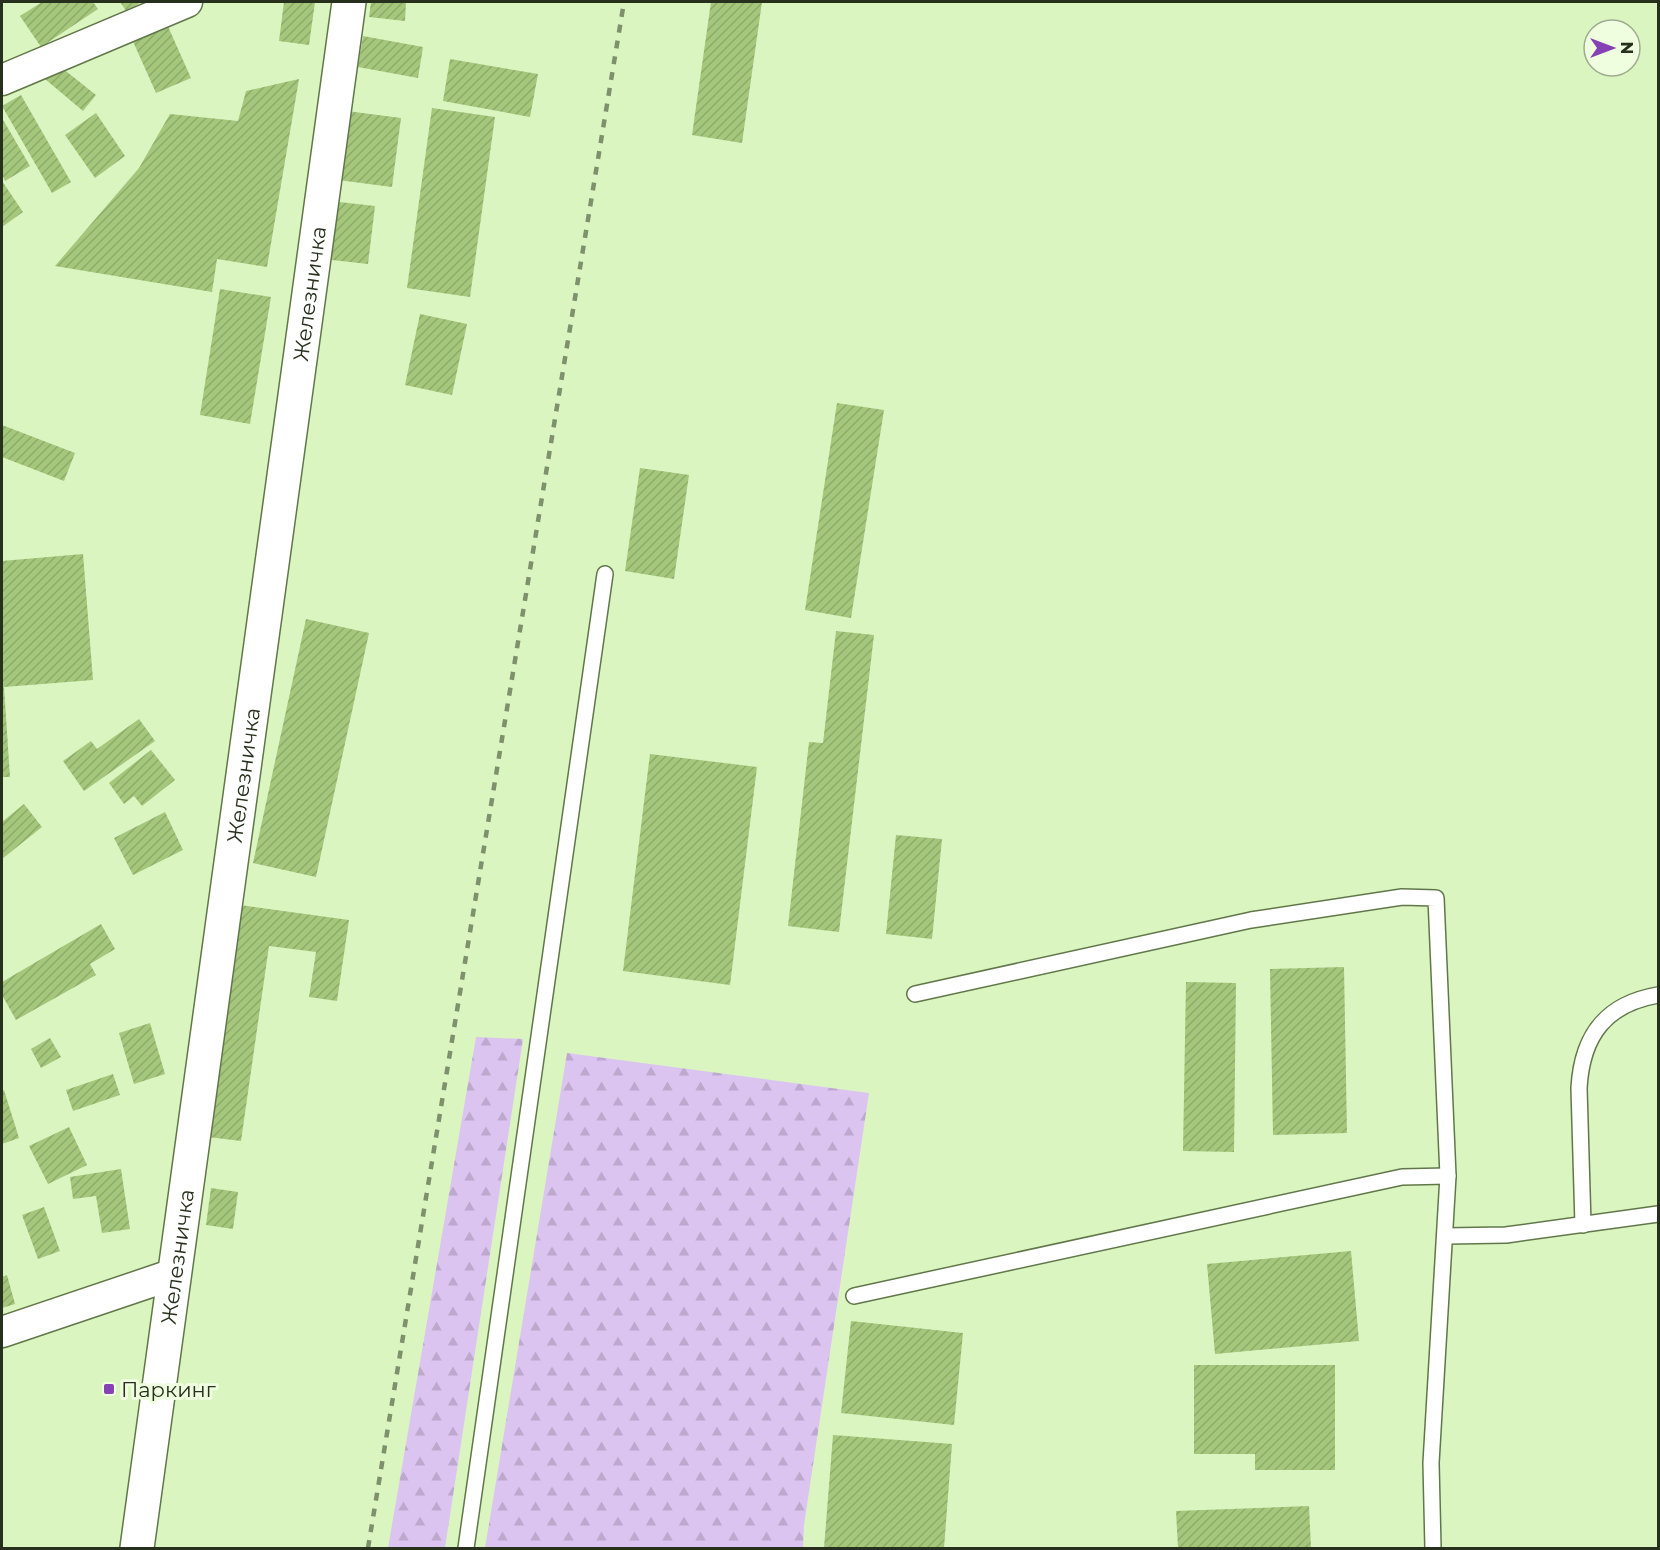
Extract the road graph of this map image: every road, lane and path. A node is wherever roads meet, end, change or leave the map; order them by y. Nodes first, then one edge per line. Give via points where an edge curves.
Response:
1 (187, 2) edge
2 (349, 2) edge
3 (2, 80) edge
4 (605, 574) dead end
5 (915, 994) dead end
6 (1659, 995) edge
7 (1448, 1176) junction
8 (1659, 1214) edge
9 (1583, 1225) junction
10 (1446, 1236) junction
11 (174, 1274) junction
12 (854, 1296) dead end
13 (2, 1332) edge
14 (137, 1548) edge
15 (466, 1548) edge
16 (1433, 1548) edge

1 - 3 street
2 - 11 street, Железничка
4 - 15 lane
5 - 7 lane via 1251,920 1402,897 1436,898
6 - 9 lane via 1632,1002 1609,1016 1586,1047 1579,1088
7 - 10 lane
7 - 12 lane via 1402,1177
8 - 9 lane
9 - 10 lane via 1506,1235
10 - 16 lane via 1431,1463
11 - 13 street
11 - 14 street, Железничка

